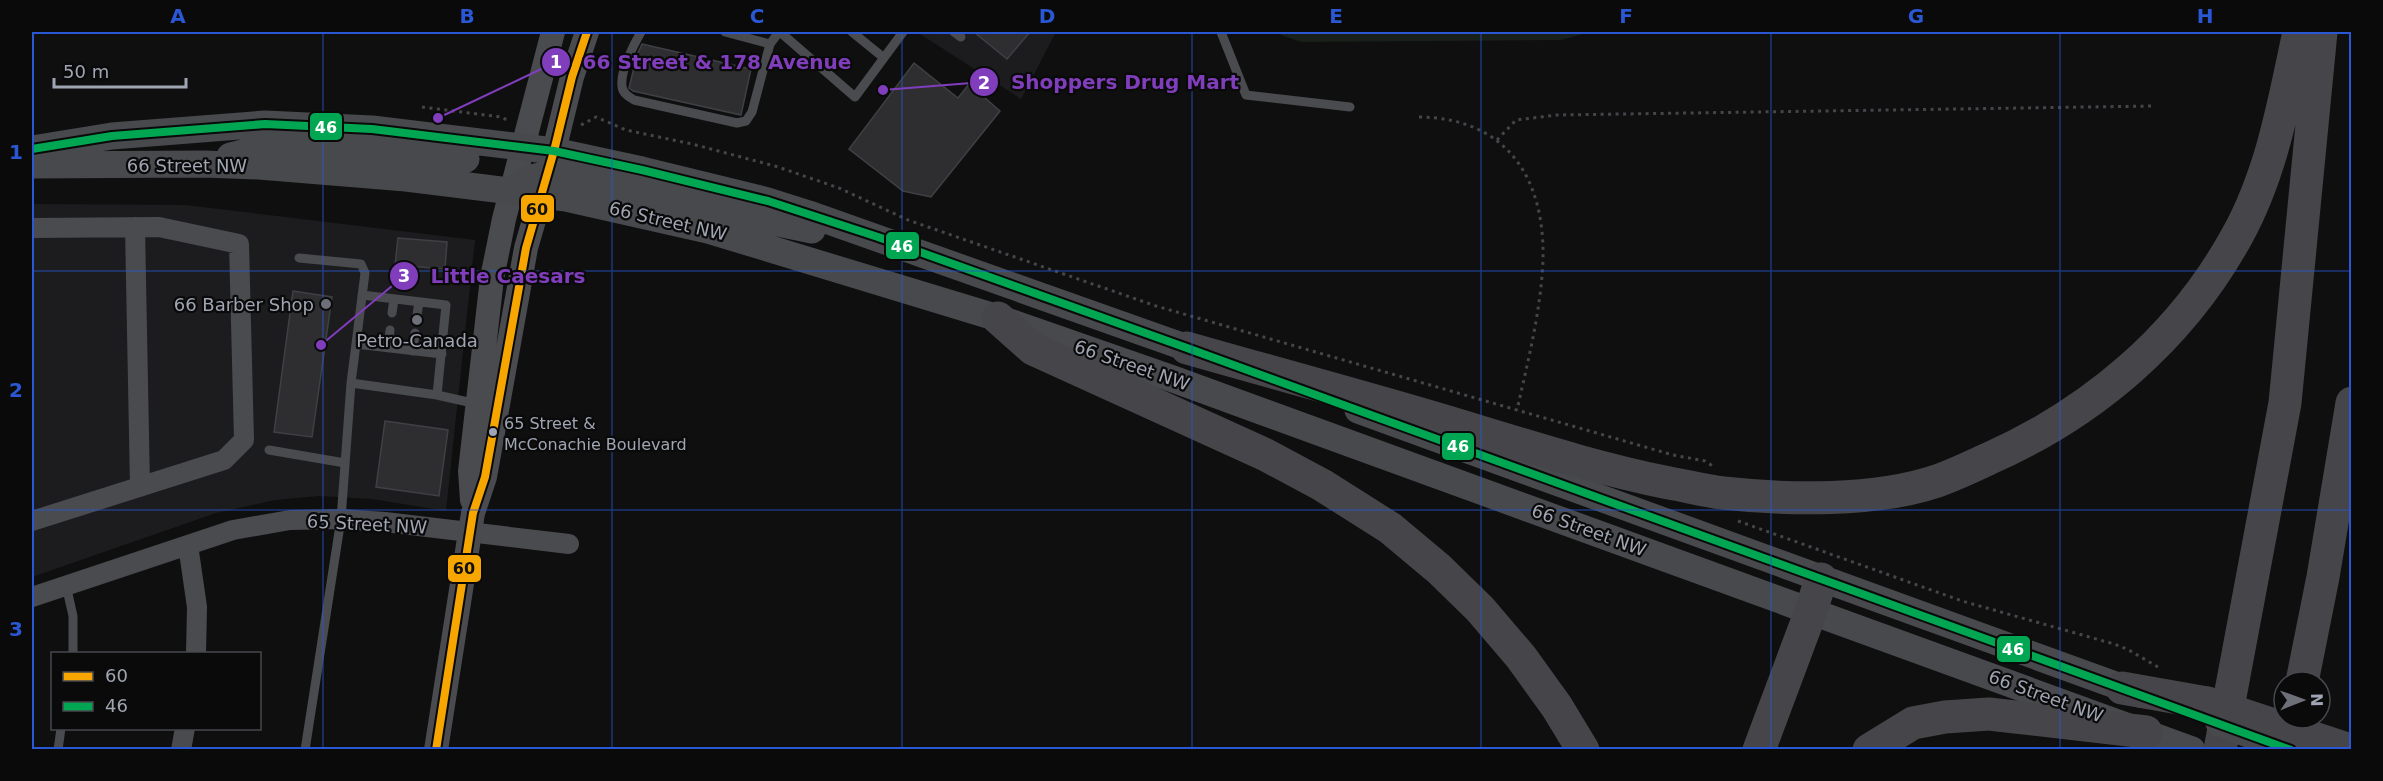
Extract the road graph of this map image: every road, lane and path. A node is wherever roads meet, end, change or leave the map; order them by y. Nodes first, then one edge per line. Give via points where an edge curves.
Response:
1 (553, 32) edge
2 (587, 32) edge
3 (641, 32) edge
4 (725, 32) edge
5 (780, 32) edge
6 (852, 32) edge
7 (903, 32) edge
8 (1221, 32) edge
9 (2299, 32) edge
10 (2321, 32) edge
11 (770, 44) junction
12 (884, 58) junction
13 (2155, 106) dead end
14 (422, 107) dead end
15 (1350, 107) dead end
16 (1419, 117) dead end
17 (507, 121) dead end
18 (582, 125) dead end
19 (1497, 140) junction
20 (32, 149) edge
21 (520, 155) junction
22 (197, 164) junction
23 (32, 165) edge
24 (547, 174) junction
25 (511, 191) junction
26 (135, 227) junction
27 (32, 228) edge
28 (299, 258) dead end
29 (362, 295) junction
30 (394, 299) junction
31 (419, 302) junction
32 (392, 313) dead end
33 (417, 315) dead end
34 (998, 318) junction
35 (390, 330) dead end
36 (415, 333) dead end
37 (356, 344) junction
38 (388, 348) junction
39 (1187, 348) junction
40 (413, 351) junction
41 (442, 354) junction
42 (351, 383) junction
43 (437, 395) junction
44 (2352, 403) edge
45 (477, 404) junction
46 (1517, 411) junction
47 (269, 450) dead end
48 (345, 463) junction
49 (140, 487) junction
50 (1720, 493) junction
51 (32, 502) edge
52 (340, 519) junction
53 (1737, 520) dead end
54 (32, 521) edge
55 (471, 523) junction
56 (569, 544) dead end
57 (188, 545) junction
58 (1821, 579) junction
59 (66, 585) junction
60 (32, 597) edge
61 (1811, 611) junction
62 (73, 652) edge
63 (196, 652) edge
64 (2159, 668) dead end
65 (2304, 670) edge
66 (2122, 688) joint
67 (2205, 710) junction
68 (61, 730) edge
69 (185, 730) edge
70 (2293, 730) edge
71 (2146, 732) junction
72 (58, 750) edge
73 (181, 750) edge
74 (305, 750) edge
75 (436, 750) edge
76 (1583, 750) edge
77 (1759, 750) edge
78 (1869, 750) edge
79 (2192, 750) edge
80 (2220, 750) edge
81 (2290, 750) edge
82 (2350, 750) edge

1 - 21 street
2 - 24 street
3 - 11 lane via 626,68 622,86 626,94 634,100 737,123 746,121 752,112
4 - 11 lane
5 - 11 lane
5 - 12 lane via 855,97
6 - 12 lane
7 - 12 lane
8 - 15 lane via 1246,95
9 - 50 highway via 2278,131 2259,189 2238,235 2174,326 2094,400 2015,447 1937,481 1863,494 1792,498
10 - 80 highway via 2286,403
13 - 19 path via 1557,115 1516,120
14 - 17 path
16 - 19 path via 1470,124
18 - 46 path via 596,117 626,130 774,166 839,188 908,220 1119,294
19 - 46 path via 1519,163 1530,185 1543,237 1540,295
20 - 21 main road, 66 Street NW via 112,136 265,124 372,129
21 - 22 main road via 291,144
21 - 24 main road, 66 Street NW
21 - 25 street
22 - 23 main road, 66 Street NW
22 - 25 main road, 66 Street NW via 320,170
24 - 25 main road, 66 Street NW
24 - 34 main road, 66 Street NW via 617,208 708,230
24 - 39 main road, 66 Street NW via 642,170 768,201
24 - 55 street via 526,248 485,477
25 - 45 street via 492,278
26 - 27 street
26 - 49 street
26 - 49 street via 159,227 239,244 244,440 224,460
28 - 29 lane via 361,264 365,273
29 - 30 lane
29 - 37 lane
30 - 31 lane
30 - 32 lane
31 - 33 lane
31 - 41 lane via 446,306
34 - 61 main road, 66 Street NW
34 - 76 highway via 1033,348 1266,455 1390,528 1480,609 1527,665
35 - 38 lane
36 - 40 lane
37 - 38 lane
37 - 42 lane
38 - 40 lane
39 - 50 highway via 1629,475
39 - 58 main road, 66 Street NW
40 - 41 lane
41 - 43 lane
42 - 43 lane
42 - 48 lane
43 - 45 lane
44 - 65 highway
45 - 55 street via 470,471
46 - 50 path via 1705,461 1715,468
47 - 48 lane
48 - 52 lane
49 - 54 street
51 - 54 street
52 - 55 street, 65 Street NW
52 - 57 street, 65 Street NW via 290,520 233,530
52 - 74 lane
53 - 64 path via 1962,601 2114,644
55 - 56 street, 65 Street NW
55 - 75 street
57 - 59 street, 65 Street NW
57 - 63 street via 197,607
58 - 61 highway
58 - 66 main road, 66 Street NW
59 - 60 street, 65 Street NW
59 - 62 lane via 73,616
61 - 71 main road, 66 Street NW
61 - 77 highway
66 - 67 highway
67 - 81 main road, bridge
67 - 82 highway, bridge
68 - 72 lane
69 - 73 street
70 - 81 highway
71 - 78 highway via 1989,714 1913,723
71 - 79 main road, 66 Street NW

